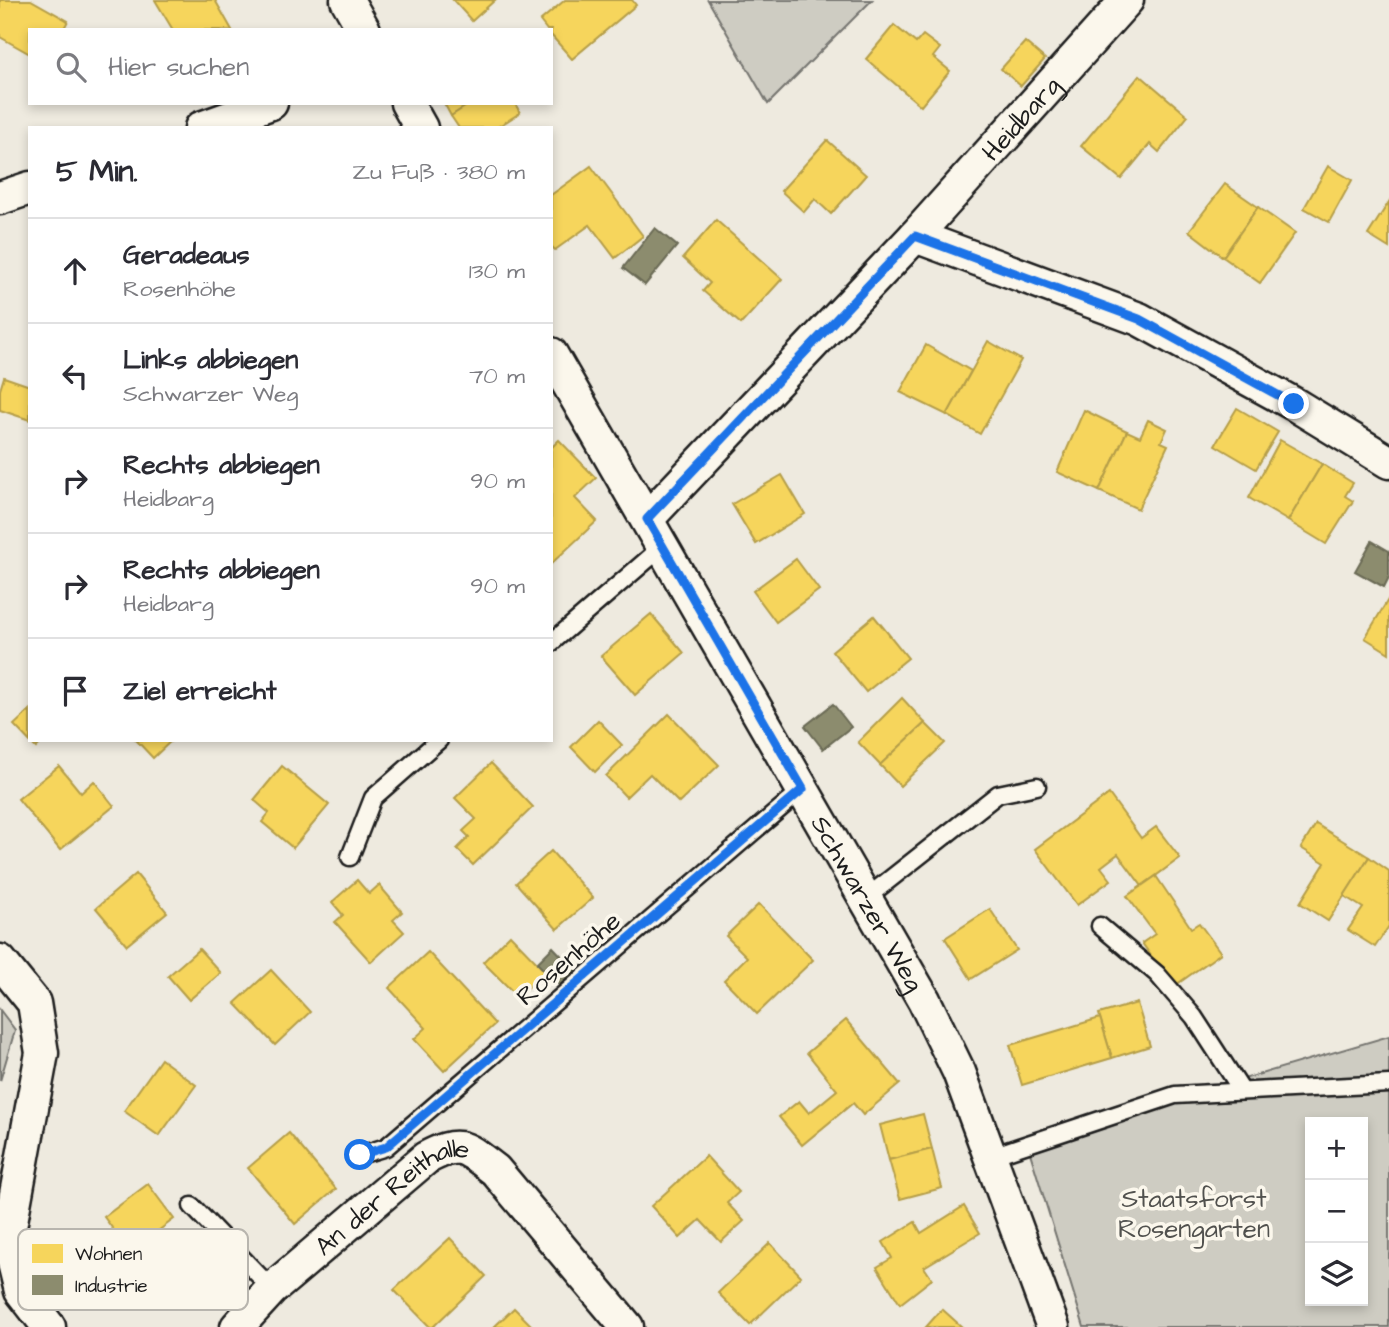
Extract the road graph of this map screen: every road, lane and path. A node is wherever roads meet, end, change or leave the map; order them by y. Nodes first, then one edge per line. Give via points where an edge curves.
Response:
1 (347, 0) edge
2 (1127, 0) edge
3 (363, 28) edge
4 (265, 105) edge
5 (408, 105) edge
6 (207, 126) edge
7 (420, 126) edge
8 (28, 189) edge
9 (0, 198) edge
10 (915, 236) junction
11 (553, 357) edge
12 (1389, 461) edge
13 (647, 519) junction
14 (663, 546) junction
15 (553, 641) edge
16 (437, 742) edge
17 (1037, 786) dead end
18 (803, 789) junction
19 (350, 857) dead end
20 (866, 898) junction
21 (1100, 926) dead end
22 (0, 961) edge
23 (1389, 1084) edge
24 (1242, 1091) junction
25 (360, 1155) dead end
26 (992, 1156) junction
27 (192, 1206) dead end
28 (214, 1229) edge
29 (248, 1265) edge
30 (18, 1279) edge
31 (271, 1289) junction
32 (36, 1310) edge
33 (50, 1327) edge
34 (237, 1327) edge
35 (627, 1327) edge
36 (1053, 1327) edge

1 - 3 street
2 - 10 street, Heidbarg
4 - 6 street
5 - 7 street
8 - 9 street
10 - 12 street via 1139,319
10 - 13 street, Heidbarg
11 - 13 street, Schwarzer Weg
13 - 14 street, Schwarzer Weg
14 - 15 lane
14 - 18 street, Schwarzer Weg
16 - 19 lane via 373,798
17 - 20 lane via 998,794
18 - 20 street, Schwarzer Weg
18 - 25 lane, Rosenhöhe via 386,1147
20 - 26 street, Schwarzer Weg via 925,1000
21 - 24 lane via 1157,974 1194,1017
22 - 30 street via 34,1003 43,1052 8,1238
23 - 24 lane
24 - 26 lane via 1175,1095
26 - 36 street, Schwarzer Weg
27 - 28 lane
29 - 31 lane
31 - 34 street, An der Reithalle
31 - 35 street, An der Reithalle via 426,1158 447,1147 468,1149 495,1170
32 - 33 street

